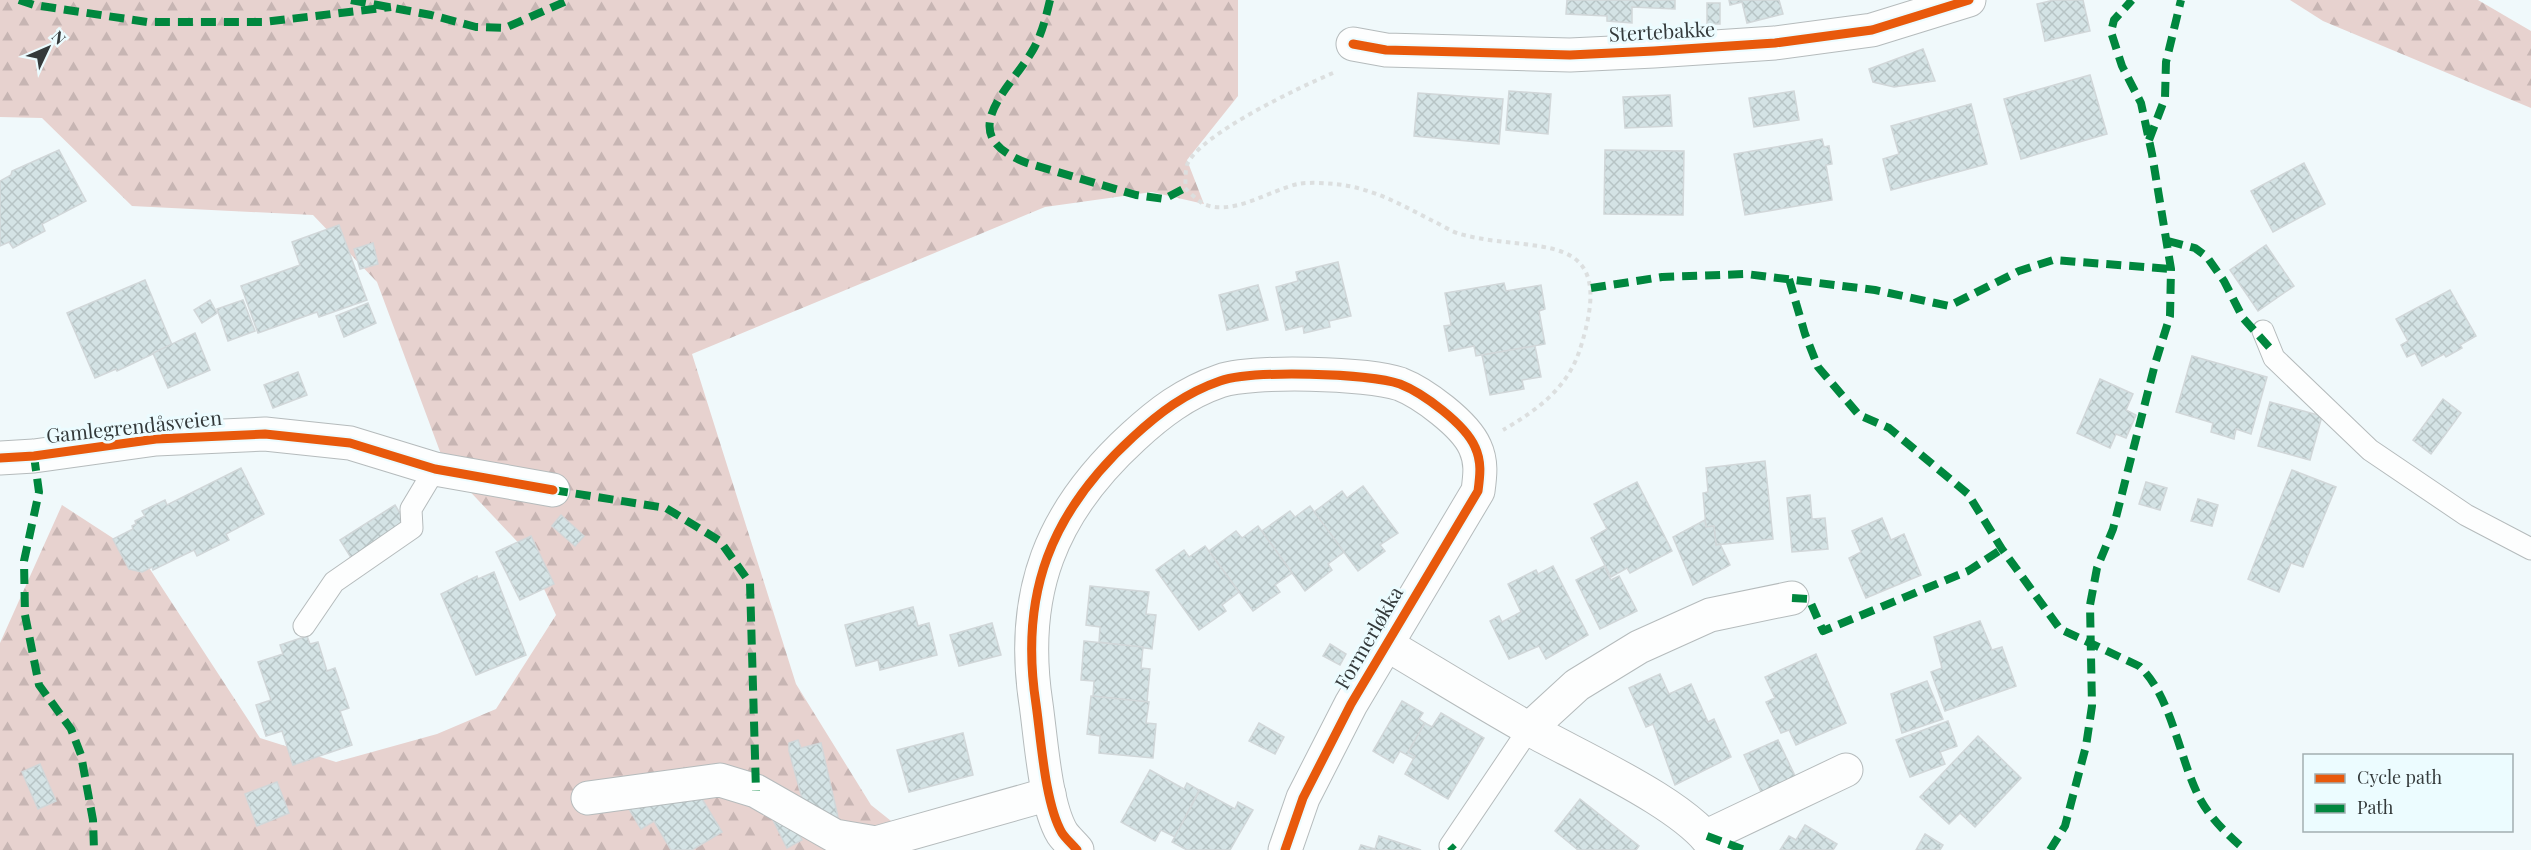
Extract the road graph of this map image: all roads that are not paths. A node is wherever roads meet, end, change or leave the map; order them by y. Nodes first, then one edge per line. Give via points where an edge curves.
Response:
1 (1969, 0) edge
2 (1345, 58) road end
3 (2263, 331) dead end
4 (0, 458) edge
5 (435, 469) junction
6 (553, 490) dead end
7 (2531, 549) edge
8 (1792, 598) dead end
9 (304, 626) dead end
10 (1386, 644) junction
11 (1529, 729) junction
12 (1846, 770) dead end
13 (1049, 794) junction
14 (588, 798) dead end
15 (1711, 843) edge
16 (1450, 846) dead end
17 (1077, 850) edge
18 (1285, 850) edge

1 - 2 street, Stertebakke via 1872,30 1775,42 1570,55 1386,50
3 - 7 lane via 2274,358 2370,450 2466,514
4 - 5 street, Gamlegrendåsveien via 156,439 265,434 350,443
5 - 6 street, Gamlegrendåsveien
5 - 9 lane via 411,509 412,528 334,582
8 - 11 street via 1710,615 1639,646 1576,686
10 - 11 street
10 - 13 street, Formerløkka via 1478,491 1481,470 1475,447 1460,425 1400,384 1360,378 1270,374 1222,380 1191,392 1156,416 1083,488 1066,513 1042,569 1031,639 1034,693
10 - 18 street, Formerløkka via 1303,798
11 - 15 street via 1680,812
11 - 16 lane
12 - 15 street
13 - 14 street via 876,843 835,836 756,791 720,780
13 - 17 street via 1061,832

